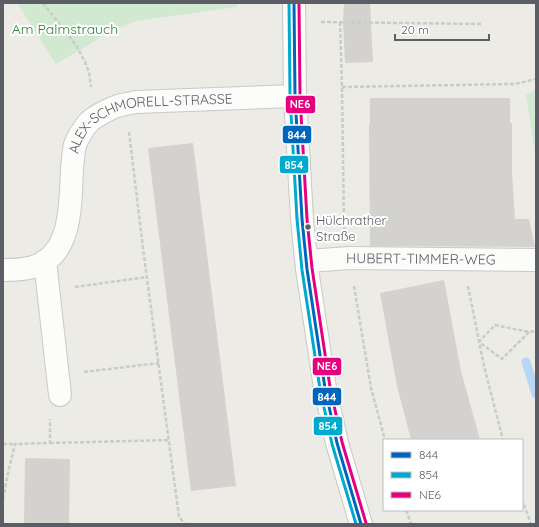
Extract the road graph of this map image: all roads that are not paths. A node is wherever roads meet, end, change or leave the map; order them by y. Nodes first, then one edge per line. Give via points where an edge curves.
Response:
1 (294, 12) edge
2 (295, 96) junction
3 (536, 260) edge
4 (45, 261) junction
5 (307, 261) junction
6 (3, 270) edge
7 (59, 385) road end
8 (361, 524) edge

1 - 2 street
2 - 4 street, ALEX-SCHMORELL-STRASSE via 136,102 118,106 94,118 81,133 75,146 66,233 53,255
2 - 5 street
3 - 5 street, HUBERT-TIMMER-WEG via 350,258
4 - 6 street, ALEX-SCHMORELL-STRASSE via 22,270
4 - 7 street
5 - 8 street via 325,388 337,443

